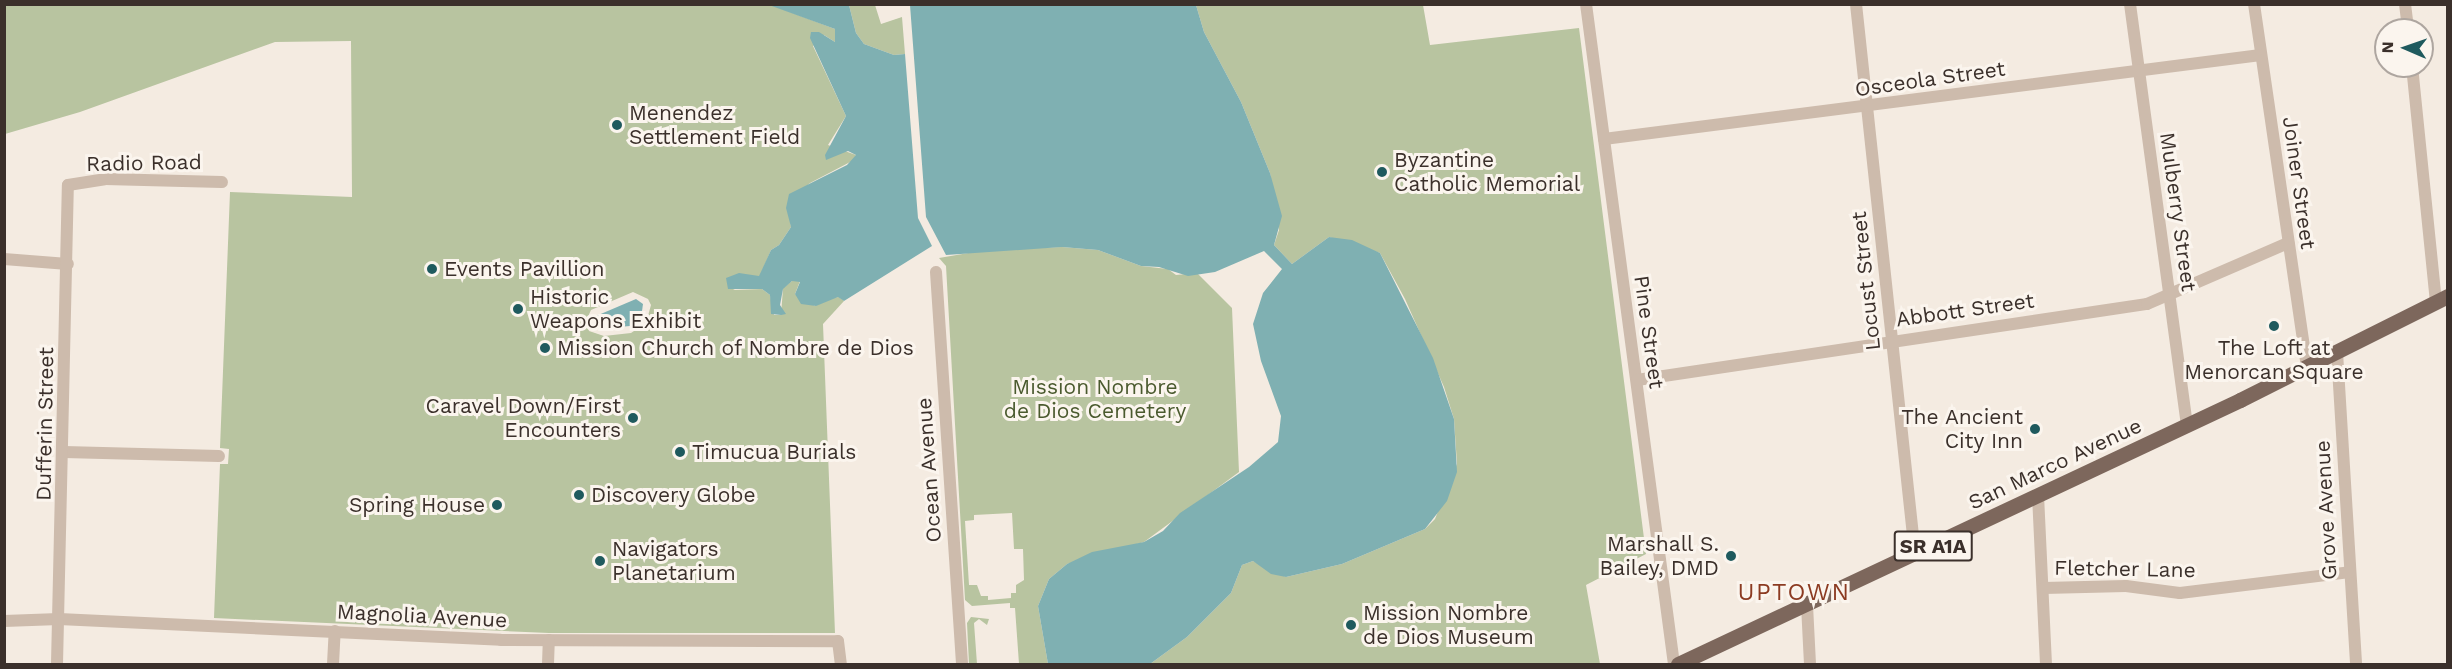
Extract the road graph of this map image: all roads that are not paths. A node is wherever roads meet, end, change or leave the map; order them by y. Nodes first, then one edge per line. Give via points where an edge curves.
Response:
1 (1586, 4) edge
2 (1856, 4) edge
3 (2130, 4) edge
4 (2254, 4) edge
5 (2261, 55) junction
6 (2139, 70) junction
7 (2414, 78) edge
8 (1867, 108) junction
9 (1604, 140) junction
10 (222, 182) dead end
11 (68, 185) joint
12 (2288, 243) junction
13 (4, 259) edge
14 (68, 264) junction
15 (936, 272) dead end
16 (2170, 297) junction
17 (2442, 299) edge
18 (1892, 340) junction
19 (2337, 352) junction
20 (2307, 368) junction
21 (1636, 380) junction
22 (2187, 425) junction
23 (64, 452) junction
24 (219, 456) dead end
25 (2037, 495) junction
26 (1915, 554) junction
27 (2350, 572) junction
28 (2044, 588) junction
29 (1807, 604) junction
30 (59, 619) junction
31 (4, 621) edge
32 (335, 631) junction
33 (549, 640) junction
34 (57, 664) edge
35 (333, 664) edge
36 (548, 664) edge
37 (841, 664) edge
38 (962, 664) edge
39 (1676, 664) edge
40 (1810, 664) edge
41 (2046, 664) edge
42 (2356, 664) edge

1 - 9 street, Pine Street
2 - 8 street, Locust Street
3 - 6 street, Mulberry Street
4 - 5 street, Joiner Street
5 - 6 street, Osceola Street
5 - 12 street, Joiner Street
6 - 8 street, Osceola Street
6 - 16 street, Mulberry Street
7 - 17 street
8 - 9 street, Osceola Street
8 - 18 street, Locust Street
9 - 21 street, Pine Street
10 - 11 street, Radio Road via 105,179
11 - 14 street, Dufferin Street
12 - 16 street, Abbott Street
12 - 20 street, Joiner Street
13 - 14 street
14 - 23 street, Dufferin Street
15 - 38 street, Ocean Avenue
16 - 18 street, Abbott Street via 2147,304
16 - 22 street, Mulberry Street
17 - 19 main road, San Marco Avenue / SR A1A
18 - 21 street, Abbott Street
18 - 26 street, Locust Street
19 - 20 main road, San Marco Avenue / SR A1A
19 - 27 street, Grove Avenue
20 - 22 main road, San Marco Avenue / SR A1A
21 - 39 street, Pine Street
22 - 25 main road, San Marco Avenue / SR A1A
23 - 24 street
23 - 30 street, Dufferin Street
25 - 26 main road, San Marco Avenue / SR A1A
25 - 28 street
26 - 29 main road, San Marco Avenue / SR A1A
27 - 28 street, Fletcher Lane via 2180,593 2126,586
27 - 42 street, Grove Avenue
28 - 41 street
29 - 39 main road, San Marco Avenue / SR A1A
29 - 40 street
30 - 31 street, Magnolia Avenue
30 - 32 street, Magnolia Avenue
30 - 34 street, Dufferin Street
32 - 33 street, Magnolia Avenue
32 - 35 street
33 - 36 street
33 - 37 street, Magnolia Avenue via 838,641

